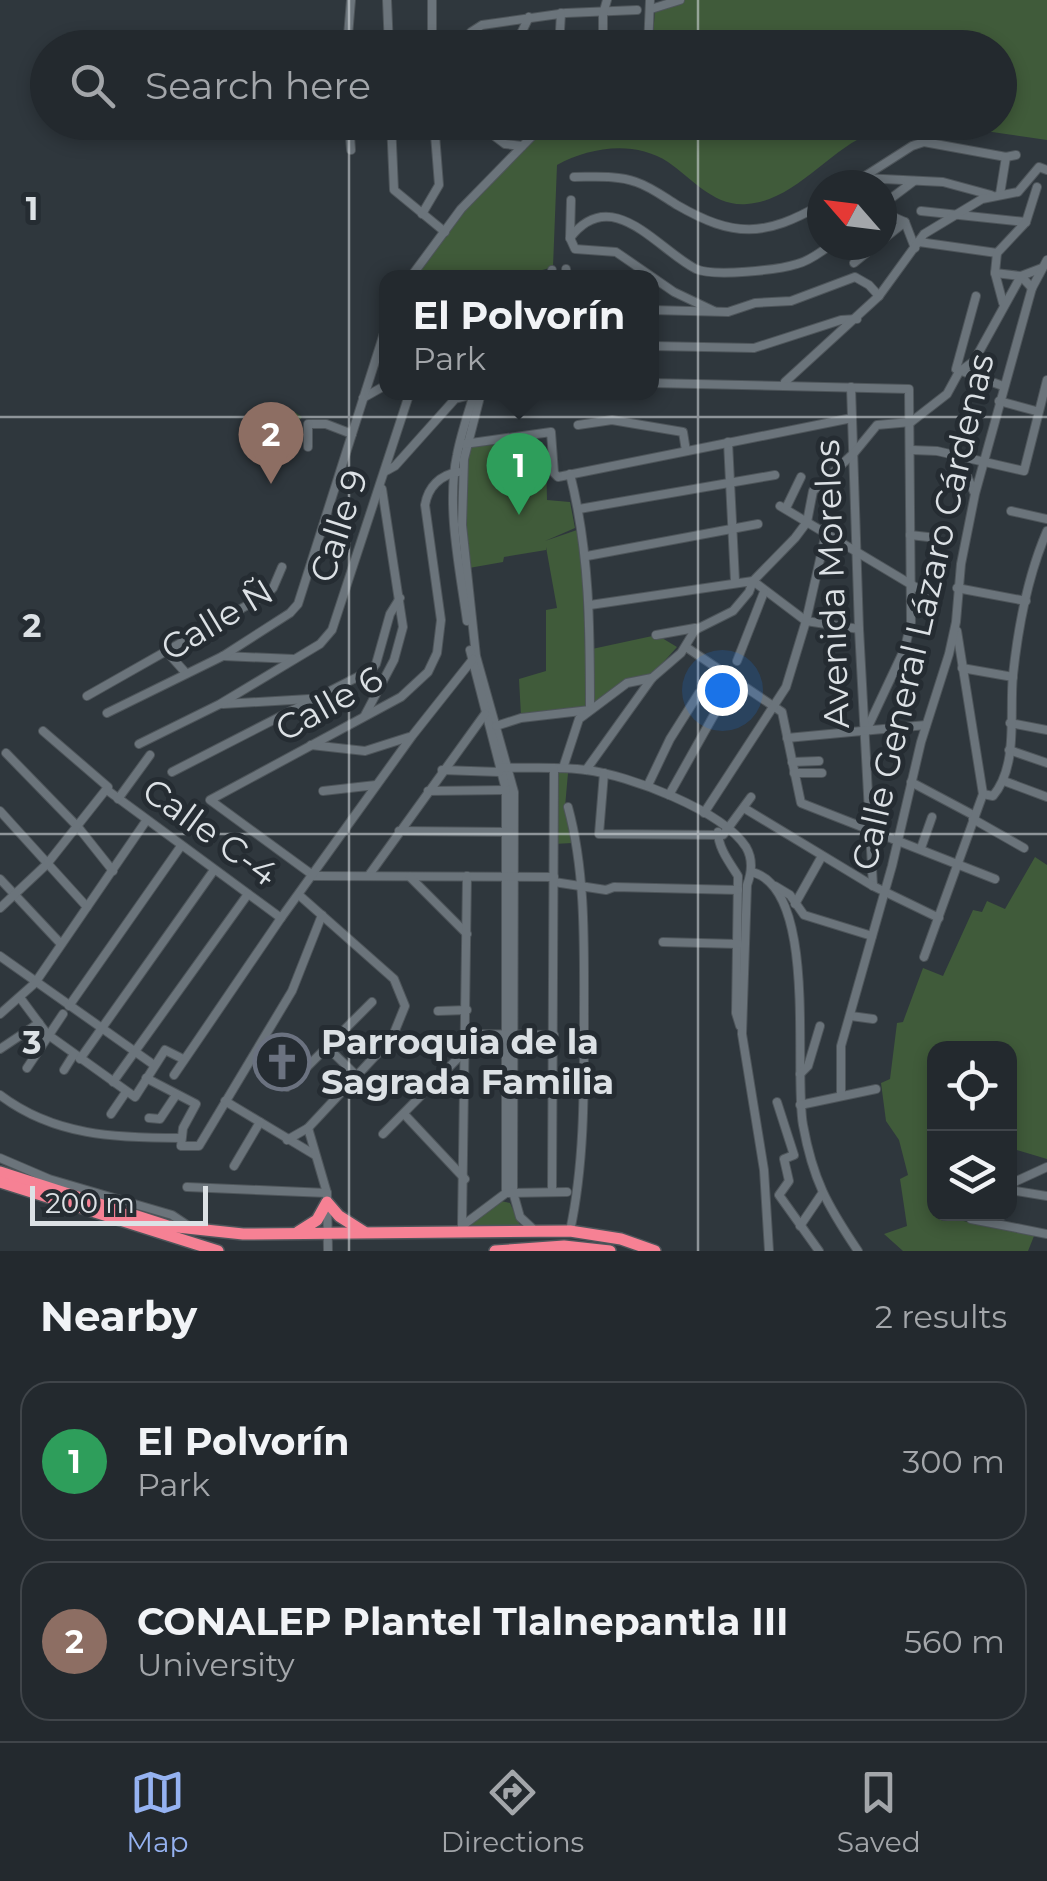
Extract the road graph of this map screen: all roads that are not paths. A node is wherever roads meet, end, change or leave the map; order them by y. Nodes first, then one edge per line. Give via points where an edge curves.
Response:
1 (351, 0) edge
2 (387, 0) edge
3 (432, 0) edge
4 (607, 0) edge
5 (680, 0) edge
6 (650, 4) edge
7 (638, 10) dead end
8 (560, 14) junction
9 (603, 14) junction
10 (529, 17) junction
11 (349, 30) edge
12 (388, 30) edge
13 (432, 30) edge
14 (474, 30) edge
15 (523, 30) edge
16 (560, 30) edge
17 (603, 30) edge
18 (649, 30) edge
19 (350, 140) edge
20 (392, 140) edge
21 (435, 140) edge
22 (500, 140) edge
23 (528, 140) edge
24 (522, 146) junction
25 (350, 150) dead end
26 (875, 170) edge
27 (1047, 170) edge
28 (574, 178) dead end
29 (897, 179) edge
30 (915, 180) junction
31 (1037, 187) dead end
32 (996, 194) junction
33 (897, 195) edge
34 (571, 200) dead end
35 (922, 211) dead end
36 (807, 212) edge
37 (422, 214) junction
38 (954, 216) junction
39 (897, 217) edge
40 (905, 222) junction
41 (1026, 222) junction
42 (897, 228) edge
43 (445, 232) junction
44 (570, 238) junction
45 (917, 245) junction
46 (997, 253) junction
47 (809, 260) edge
48 (857, 260) edge
49 (854, 262) dead end
50 (1044, 264) edge
51 (416, 270) edge
52 (642, 270) edge
53 (995, 273) junction
54 (1022, 276) junction
55 (659, 282) edge
56 (1032, 288) junction
57 (879, 296) junction
58 (976, 296) dead end
59 (1004, 305) junction
60 (659, 310) edge
61 (718, 312) junction
62 (857, 318) junction
63 (659, 346) edge
64 (379, 349) edge
65 (959, 372) junction
66 (659, 380) edge
67 (1047, 380) edge
68 (788, 385) junction
69 (1003, 386) junction
70 (851, 387) junction
71 (379, 389) edge
72 (363, 398) junction
73 (408, 400) edge
74 (456, 400) edge
75 (478, 400) edge
76 (999, 401) junction
77 (1036, 411) dead end
78 (852, 418) junction
79 (912, 422) junction
80 (578, 426) dead end
81 (352, 434) junction
82 (728, 442) junction
83 (463, 444) junction
84 (308, 447) dead end
85 (912, 450) junction
86 (686, 451) junction
87 (854, 453) junction
88 (958, 455) junction
89 (984, 460) junction
90 (386, 471) junction
91 (459, 472) junction
92 (570, 474) junction
93 (775, 474) dead end
94 (801, 477) dead end
95 (828, 479) junction
96 (731, 482) junction
97 (382, 485) junction
98 (975, 494) junction
99 (579, 509) junction
100 (1011, 511) dead end
101 (1047, 519) edge
102 (807, 522) junction
103 (758, 524) dead end
104 (734, 528) junction
105 (1047, 532) edge
106 (826, 533) junction
107 (910, 535) junction
108 (938, 538) dead end
109 (856, 551) junction
110 (587, 556) junction
111 (282, 566) dead end
112 (736, 581) junction
113 (753, 581) junction
114 (912, 584) junction
115 (957, 588) junction
116 (764, 592) junction
117 (927, 594) dead end
118 (400, 598) junction
119 (1026, 601) junction
120 (590, 604) junction
121 (806, 621) junction
122 (956, 622) junction
123 (859, 629) junction
124 (696, 630) junction
125 (656, 634) dead end
126 (686, 647) junction
127 (166, 652) junction
128 (223, 656) junction
129 (473, 658) junction
130 (296, 659) junction
131 (737, 661) dead end
132 (962, 668) junction
133 (184, 672) junction
134 (1013, 677) junction
135 (652, 678) junction
136 (699, 692) dead end
137 (86, 696) dead end
138 (313, 699) junction
139 (220, 704) junction
140 (775, 706) junction
141 (590, 710) junction
142 (107, 713) dead end
143 (715, 713) dead end
144 (485, 714) junction
145 (365, 715) junction
146 (1010, 722) junction
147 (496, 726) junction
148 (926, 726) junction
149 (1047, 730) edge
150 (44, 731) dead end
151 (866, 733) junction
152 (412, 736) junction
153 (788, 738) junction
154 (139, 744) dead end
155 (312, 745) junction
156 (1009, 750) junction
157 (6, 753) dead end
158 (150, 755) dead end
159 (820, 761) dead end
160 (792, 762) junction
161 (1047, 764) edge
162 (503, 767) junction
163 (563, 768) junction
164 (442, 770) junction
165 (586, 770) junction
166 (172, 772) dead end
167 (794, 773) junction
168 (822, 773) dead end
169 (604, 774) junction
170 (1004, 781) junction
171 (910, 782) junction
172 (376, 785) junction
173 (648, 785) junction
174 (108, 788) junction
175 (506, 790) junction
176 (323, 791) dead end
177 (428, 791) junction
178 (983, 794) junction
179 (668, 796) junction
180 (751, 797) dead end
181 (1047, 797) edge
182 (118, 799) junction
183 (568, 806) dead end
184 (744, 808) junction
185 (0, 811) edge
186 (704, 814) junction
187 (932, 817) dead end
188 (974, 817) junction
189 (146, 821) junction
190 (719, 822) junction
191 (78, 826) junction
192 (870, 828) junction
193 (728, 830) junction
194 (399, 832) junction
195 (510, 832) junction
196 (716, 836) junction
197 (898, 839) junction
198 (181, 846) junction
199 (921, 848) junction
200 (1024, 848) dead end
201 (822, 856) junction
202 (47, 864) junction
203 (958, 864) junction
204 (214, 870) junction
205 (113, 871) junction
206 (752, 872) junction
207 (369, 875) junction
208 (314, 876) junction
209 (467, 876) junction
210 (510, 876) junction
211 (738, 876) junction
212 (410, 877) junction
213 (0, 878) edge
214 (995, 879) dead end
215 (554, 880) junction
216 (580, 884) junction
217 (775, 886) junction
218 (873, 886) junction
219 (738, 890) junction
220 (885, 890) junction
221 (248, 894) junction
222 (14, 895) junction
223 (299, 895) junction
224 (795, 904) junction
225 (87, 907) junction
226 (0, 908) edge
227 (322, 915) junction
228 (281, 918) junction
229 (939, 918) junction
230 (467, 934) junction
231 (872, 936) junction
232 (663, 942) dead end
233 (61, 944) junction
234 (738, 944) junction
235 (0, 956) edge
236 (924, 957) dead end
237 (12, 966) junction
238 (0, 974) edge
239 (36, 983) junction
240 (21, 999) junction
241 (372, 1002) dead end
242 (66, 1010) junction
243 (466, 1010) junction
244 (438, 1011) dead end
245 (0, 1014) edge
246 (852, 1016) junction
247 (873, 1019) dead end
248 (39, 1023) junction
249 (820, 1026) dead end
250 (103, 1027) junction
251 (510, 1033) junction
252 (47, 1034) junction
253 (466, 1034) junction
254 (554, 1034) junction
255 (742, 1034) junction
256 (326, 1046) junction
257 (0, 1050) edge
258 (135, 1051) junction
259 (465, 1051) junction
260 (77, 1057) junction
261 (183, 1059) junction
262 (154, 1064) junction
263 (27, 1068) dead end
264 (64, 1070) dead end
265 (800, 1074) junction
266 (174, 1076) dead end
267 (357, 1076) junction
268 (146, 1078) junction
269 (272, 1080) dead end
270 (114, 1082) junction
271 (876, 1088) dead end
272 (126, 1092) junction
273 (0, 1095) edge
274 (176, 1095) junction
275 (841, 1096) junction
276 (225, 1102) junction
277 (778, 1102) dead end
278 (800, 1105) junction
279 (111, 1114) dead end
280 (404, 1114) junction
281 (149, 1118) dead end
282 (260, 1122) junction
283 (308, 1128) junction
284 (383, 1134) dead end
285 (288, 1140) junction
286 (181, 1142) junction
287 (315, 1155) junction
288 (0, 1158) edge
289 (234, 1166) dead end
290 (1047, 1168) edge
291 (0, 1172) edge
292 (466, 1179) junction
293 (0, 1182) edge
294 (1017, 1183) edge
295 (186, 1187) dead end
296 (1017, 1189) edge
297 (552, 1191) junction
298 (566, 1192) dead end
299 (509, 1193) junction
300 (821, 1194) junction
301 (1047, 1196) edge
302 (327, 1198) junction
303 (981, 1221) edge
304 (800, 1226) junction
305 (460, 1229) junction
306 (193, 1230) junction
307 (570, 1231) junction
308 (364, 1232) junction
309 (536, 1232) junction
310 (328, 1233) junction
311 (294, 1234) junction
312 (1047, 1234) edge
313 (218, 1251) edge
314 (328, 1251) edge
315 (495, 1251) edge
316 (610, 1251) edge
317 (655, 1251) edge
318 (769, 1251) edge
319 (819, 1251) edge
320 (858, 1251) edge

1 - 11 street
2 - 12 street
3 - 13 street
4 - 9 street
5 - 6 street
6 - 18 street
7 - 9 street
8 - 9 street
8 - 10 street
8 - 16 street
9 - 17 street
10 - 14 street
10 - 15 street
19 - 25 street
20 - 37 street via 394,190
21 - 37 street via 439,185
22 - 24 street
23 - 24 street
24 - 43 street
26 - 32 street via 924,142 1011,156
27 - 32 street via 1032,171 1018,192
28 - 36 street via 639,183 710,223 747,232
29 - 30 street
30 - 32 street
30 - 33 street
31 - 41 street
32 - 38 street
34 - 44 street
35 - 38 street
37 - 43 street
38 - 41 street
38 - 45 street
39 - 40 street
40 - 42 street
40 - 45 street
41 - 46 street
43 - 51 street
44 - 47 street via 580,226 617,218 704,271
44 - 52 street via 575,249 619,254
45 - 46 street
45 - 57 street
46 - 53 street
48 - 49 street
50 - 54 street
50 - 56 street, Calle General Lázaro Cárdenas
53 - 54 street
53 - 59 street
54 - 56 street
54 - 59 street
55 - 61 street
56 - 69 street, Calle General Lázaro Cárdenas
57 - 61 street via 862,280 848,278 791,301
57 - 62 street
58 - 65 street
59 - 65 street via 974,361
60 - 61 street
62 - 63 street via 754,348
62 - 68 street
64 - 72 street, Calle Ñ
65 - 69 street
65 - 79 street via 947,394
66 - 68 street
67 - 89 street via 1024,471
68 - 70 street
69 - 76 street, Calle General Lázaro Cárdenas
70 - 78 street, Avenida Morelos
70 - 79 street via 909,389
71 - 72 street
72 - 81 street, Calle Ñ
73 - 90 street, Calle 9
74 - 90 street
75 - 83 street
76 - 77 street
76 - 89 street, Calle General Lázaro Cárdenas
78 - 82 street
78 - 87 street, Avenida Morelos
79 - 85 street
79 - 87 street via 878,425
80 - 86 street via 612,420 683,432
81 - 84 street via 308,424
81 - 128 street, Calle Ñ via 298,604
82 - 86 street
82 - 96 street
83 - 91 street
83 - 92 street via 551,432 555,476
85 - 88 street
85 - 107 street
86 - 92 street
87 - 95 street
87 - 109 street, Avenida Morelos
88 - 89 street
88 - 98 street
89 - 98 street, Calle General Lázaro Cárdenas
90 - 97 street, Calle 9
91 - 129 street
91 - 145 street, Calle 6 via 442,476 424,505 441,620 438,653 415,687
92 - 99 street
93 - 96 street
94 - 102 street via 783,507
95 - 102 street via 811,495
95 - 106 street
96 - 99 street
96 - 104 street
97 - 118 street
97 - 130 street, Calle 9 via 336,623 327,638
98 - 115 street, Calle General Lázaro Cárdenas
99 - 110 street
100 - 101 street
102 - 106 street
102 - 113 street
103 - 104 street
104 - 110 street
104 - 112 street
105 - 119 street
106 - 109 street
106 - 121 street
107 - 108 street
107 - 114 street
109 - 114 street
109 - 123 street, Avenida Morelos
110 - 120 street
111 - 127 street via 266,594
112 - 113 street
112 - 120 street
113 - 116 street
113 - 124 street via 722,618
114 - 117 street
114 - 151 street via 909,635
115 - 119 street
115 - 122 street, Calle General Lázaro Cárdenas
116 - 121 street
116 - 131 street
118 - 138 street via 376,664
118 - 145 street via 400,646
119 - 134 street
120 - 141 street
121 - 123 street
121 - 140 street
122 - 132 street
122 - 148 street, Calle General Lázaro Cárdenas
123 - 151 street, Avenida Morelos
124 - 125 street
124 - 126 street
126 - 135 street
126 - 140 street
127 - 133 street
127 - 137 street
128 - 130 street
128 - 133 street, Calle Ñ
129 - 144 street
129 - 147 street
129 - 152 street
130 - 139 street, Calle 9
132 - 134 street
132 - 178 street
133 - 142 street, Calle Ñ
134 - 146 street
135 - 141 street via 627,682
135 - 165 street
136 - 173 street
138 - 139 street
138 - 166 street
139 - 154 street, Calle 9
140 - 153 street
140 - 186 street
141 - 147 street
141 - 163 street via 577,723
143 - 179 street
144 - 162 street
144 - 164 street
145 - 155 street, Calle 6
146 - 149 street
146 - 156 street
147 - 162 street
148 - 151 street
148 - 171 street, Calle General Lázaro Cárdenas
150 - 174 street, Calle C-4
151 - 153 street
151 - 192 street, Avenida Morelos
152 - 155 street via 365,750
152 - 172 street
153 - 160 street
155 - 208 street, Calle 6 via 210,800
156 - 161 street
156 - 170 street
157 - 191 street
158 - 182 street
159 - 160 street
160 - 167 street
162 - 163 street
162 - 164 street
162 - 175 street
162 - 195 street via 514,792
163 - 165 street
163 - 215 street
164 - 177 street
165 - 169 street
167 - 168 street
167 - 192 street via 801,803
169 - 173 street
169 - 196 street via 599,834
170 - 178 street via 993,796
170 - 181 street
171 - 188 street
171 - 197 street, Calle General Lázaro Cárdenas
172 - 176 street
172 - 208 street
173 - 179 street
174 - 182 street, Calle C-4
174 - 191 street
175 - 177 street
175 - 195 street
177 - 194 street
178 - 188 street
179 - 186 street
180 - 184 street
182 - 189 street, Calle C-4
183 - 216 street
184 - 193 street
184 - 201 street
185 - 202 street
186 - 190 street
187 - 199 street
188 - 200 street
188 - 203 street
189 - 198 street, Calle C-4
189 - 205 street
190 - 193 street
190 - 196 street
191 - 202 street
191 - 205 street
192 - 197 street
192 - 218 street, Avenida Morelos
193 - 196 street
193 - 206 street via 745,845
194 - 195 street
194 - 207 street
195 - 210 street
196 - 211 street
197 - 199 street
197 - 220 street, Calle General Lázaro Cárdenas
198 - 204 street, Calle C-4
198 - 242 street
199 - 203 street
201 - 218 street
201 - 224 street
202 - 222 street
202 - 225 street
203 - 214 street
203 - 229 street
204 - 221 street, Calle C-4
204 - 250 street
205 - 225 street
206 - 211 street
206 - 217 street
206 - 255 street
207 - 208 street
207 - 212 street
208 - 223 street
209 - 210 street
209 - 212 street
209 - 230 street
210 - 215 street
210 - 251 street
211 - 219 street
212 - 230 street
213 - 222 street
215 - 216 street
215 - 254 street
216 - 219 street via 606,890
216 - 307 street via 584,1067
217 - 224 street
217 - 265 street via 798,957
218 - 220 street
219 - 234 street
220 - 229 street
220 - 231 street, Calle General Lázaro Cárdenas
221 - 228 street, Calle C-4
221 - 258 street
222 - 226 street
222 - 233 street
223 - 227 street
223 - 228 street
224 - 231 street via 804,915
225 - 233 street
227 - 267 street via 394,979 404,998 396,1032
227 - 276 street via 292,991
228 - 261 street
229 - 236 street
230 - 243 street
231 - 246 street, Calle General Lázaro Cárdenas
232 - 234 street
233 - 239 street
234 - 255 street via 736,1013
235 - 237 street
237 - 238 street
237 - 239 street
239 - 240 street
239 - 242 street
240 - 245 street
240 - 248 street
241 - 256 street
242 - 250 street
242 - 252 street
243 - 244 street
243 - 253 street
246 - 247 street
246 - 275 street, Calle General Lázaro Cárdenas via 841,1046
248 - 252 street
248 - 257 street
249 - 265 street
250 - 258 street
250 - 260 street
251 - 253 street
251 - 254 street
251 - 299 street
252 - 260 street
252 - 263 street
253 - 259 street
254 - 297 street
255 - 318 street via 764,1170
256 - 267 street
256 - 269 street via 286,1088
258 - 262 street
258 - 270 street
259 - 280 street
259 - 292 street
260 - 264 street
260 - 270 street
261 - 262 street via 165,1050
261 - 266 street
262 - 268 street
265 - 278 street
267 - 283 street
268 - 272 street via 134,1097
268 - 274 street
270 - 272 street
271 - 275 street
272 - 279 street
273 - 286 street via 21,1111 76,1131
274 - 281 street via 160,1119
274 - 286 street via 196,1104
275 - 278 street
276 - 282 street
276 - 286 street via 199,1146
277 - 304 street via 794,1155 784,1159 788,1181 779,1195
278 - 300 street
280 - 284 street
280 - 292 street
282 - 285 street
282 - 289 street
283 - 285 street
283 - 287 street
285 - 287 street
287 - 302 street
288 - 306 street via 172,1214
290 - 294 street
291 - 306 highway
292 - 305 street
293 - 313 highway
295 - 302 street
296 - 301 street
297 - 298 street
297 - 299 street
299 - 305 street
299 - 309 street
300 - 304 street
300 - 320 street
302 - 308 highway
302 - 310 street
302 - 311 highway via 317,1220
303 - 312 street
304 - 319 street
305 - 308 highway
305 - 309 highway
306 - 311 highway
307 - 309 highway
307 - 317 highway
308 - 310 highway
310 - 311 highway
310 - 314 street
315 - 316 highway

